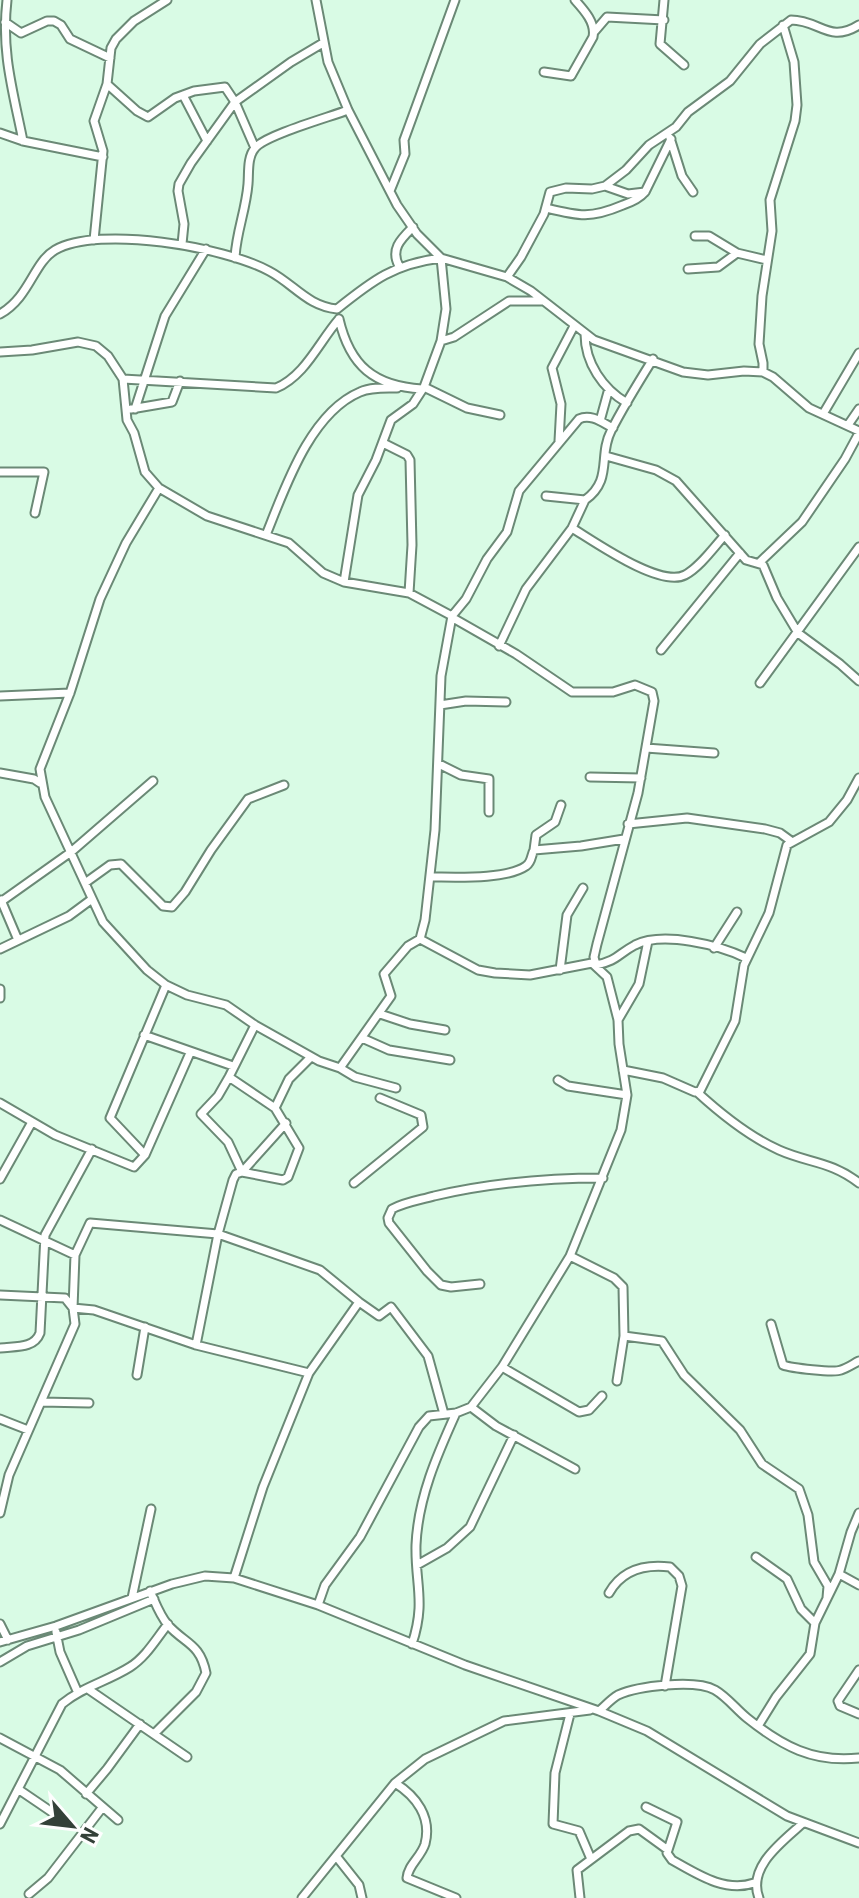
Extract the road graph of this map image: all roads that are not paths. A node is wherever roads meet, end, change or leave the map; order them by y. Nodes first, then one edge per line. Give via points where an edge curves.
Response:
1 (7, 0) edge
2 (167, 0) edge
3 (316, 0) edge
4 (455, 0) edge
5 (576, 0) edge
6 (584, 0) edge
7 (664, 0) edge
8 (159, 2) edge
9 (664, 20) junction
10 (5, 22) junction
11 (783, 25) junction
12 (859, 25) edge
13 (595, 31) junction
14 (323, 43) junction
15 (110, 58) junction
16 (684, 65) dead end
17 (544, 72) dead end
18 (107, 84) junction
19 (183, 95) junction
20 (235, 102) junction
21 (348, 110) junction
22 (0, 133) edge
23 (668, 136) junction
24 (23, 141) junction
25 (207, 141) junction
26 (255, 148) junction
27 (103, 157) junction
28 (605, 186) junction
29 (390, 191) junction
30 (645, 192) junction
31 (693, 192) dead end
32 (546, 208) junction
33 (413, 227) junction
34 (695, 236) dead end
35 (94, 240) junction
36 (182, 244) junction
37 (206, 249) junction
38 (737, 253) junction
39 (235, 258) junction
40 (441, 258) junction
41 (767, 260) junction
42 (399, 266) junction
43 (688, 269) dead end
44 (507, 277) junction
45 (544, 301) junction
46 (337, 309) junction
47 (0, 314) edge
48 (339, 319) junction
49 (574, 326) junction
50 (585, 334) junction
51 (441, 341) junction
52 (0, 352) edge
53 (859, 353) edge
54 (653, 359) junction
55 (763, 372) junction
56 (123, 379) junction
57 (146, 380) junction
58 (180, 381) junction
59 (397, 388) junction
60 (423, 388) junction
61 (608, 392) junction
62 (627, 403) junction
63 (135, 409) junction
64 (859, 409) edge
65 (125, 410) junction
66 (823, 414) junction
67 (500, 415) dead end
68 (600, 421) junction
69 (848, 425) junction
70 (613, 428) junction
71 (859, 432) edge
72 (559, 442) junction
73 (383, 443) junction
74 (606, 456) junction
75 (0, 472) edge
76 (159, 488) junction
77 (546, 496) dead end
78 (585, 500) junction
79 (35, 513) dead end
80 (572, 528) junction
81 (266, 535) junction
82 (725, 535) junction
83 (859, 547) edge
84 (740, 553) junction
85 (760, 562) junction
86 (344, 582) junction
87 (409, 593) junction
88 (452, 617) junction
89 (798, 633) junction
90 (499, 646) junction
91 (661, 650) dead end
92 (859, 681) edge
93 (760, 683) dead end
94 (70, 693) junction
95 (0, 696) edge
96 (506, 702) dead end
97 (440, 705) junction
98 (646, 748) junction
99 (714, 753) dead end
100 (439, 764) junction
101 (0, 773) edge
102 (590, 777) dead end
103 (641, 778) junction
104 (859, 778) edge
105 (153, 781) dead end
106 (41, 785) junction
107 (284, 785) dead end
108 (561, 805) dead end
109 (489, 812) dead end
110 (628, 824) junction
111 (624, 839) junction
112 (791, 841) junction
113 (534, 850) junction
114 (71, 852) junction
115 (430, 877) junction
116 (85, 883) junction
117 (583, 888) dead end
118 (92, 899) junction
119 (1, 900) edge
120 (737, 912) dead end
121 (420, 939) junction
122 (18, 940) junction
123 (648, 941) junction
124 (714, 948) junction
125 (0, 949) edge
126 (746, 958) junction
127 (596, 965) junction
128 (560, 970) junction
129 (166, 985) junction
130 (0, 989) edge
131 (0, 998) edge
132 (380, 1014) junction
133 (618, 1020) junction
134 (255, 1025) junction
135 (445, 1030) dead end
136 (144, 1035) junction
137 (362, 1038) junction
138 (190, 1053) junction
139 (311, 1057) junction
140 (450, 1060) dead end
141 (233, 1066) junction
142 (340, 1068) junction
143 (623, 1070) junction
144 (229, 1077) junction
145 (558, 1080) dead end
146 (396, 1088) dead end
147 (697, 1092) junction
148 (627, 1095) junction
149 (380, 1098) dead end
150 (0, 1103) edge
151 (275, 1108) junction
152 (32, 1122) junction
153 (286, 1123) junction
154 (92, 1149) junction
155 (145, 1155) junction
156 (242, 1172) junction
157 (603, 1178) junction
158 (0, 1179) edge
159 (354, 1183) dead end
160 (859, 1183) edge
161 (0, 1220) edge
162 (218, 1234) junction
163 (44, 1241) junction
164 (75, 1255) junction
165 (570, 1256) junction
166 (480, 1284) dead end
167 (0, 1295) edge
168 (42, 1295) junction
169 (359, 1302) junction
170 (73, 1308) junction
171 (771, 1324) dead end
172 (145, 1327) junction
173 (624, 1336) junction
174 (196, 1345) junction
175 (0, 1348) edge
176 (859, 1361) edge
177 (502, 1367) junction
178 (309, 1373) junction
179 (137, 1375) dead end
180 (617, 1381) dead end
181 (602, 1396) dead end
182 (41, 1402) junction
183 (89, 1403) dead end
184 (471, 1407) junction
185 (456, 1413) junction
186 (444, 1414) junction
187 (0, 1419) edge
188 (28, 1430) junction
189 (514, 1435) junction
190 (575, 1469) dead end
191 (151, 1509) dead end
192 (0, 1513) edge
193 (859, 1513) edge
194 (756, 1557) dead end
195 (417, 1565) junction
196 (839, 1574) junction
197 (234, 1578) junction
198 (859, 1585) edge
199 (150, 1591) junction
200 (609, 1593) dead end
201 (132, 1598) junction
202 (827, 1598) junction
203 (154, 1599) junction
204 (318, 1605) junction
205 (815, 1623) junction
206 (0, 1624) edge
207 (168, 1624) junction
208 (56, 1626) junction
209 (56, 1636) junction
210 (4, 1641) edge
211 (412, 1644) junction
212 (0, 1662) edge
213 (859, 1670) edge
214 (665, 1686) junction
215 (88, 1689) junction
216 (78, 1693) junction
217 (596, 1710) junction
218 (570, 1714) junction
219 (859, 1714) edge
220 (140, 1724) junction
221 (758, 1726) junction
222 (154, 1734) junction
223 (0, 1738) edge
224 (34, 1756) junction
225 (187, 1757) dead end
226 (859, 1758) edge
227 (395, 1783) junction
228 (18, 1789) junction
229 (86, 1794) junction
230 (646, 1807) dead end
231 (102, 1808) junction
232 (118, 1820) dead end
233 (65, 1821) dead end
234 (803, 1823) junction
235 (0, 1824) edge
236 (859, 1843) edge
237 (668, 1850) junction
238 (336, 1856) junction
239 (591, 1859) junction
240 (754, 1883) junction
241 (29, 1894) dead end
242 (302, 1898) edge
243 (362, 1898) edge
244 (456, 1898) edge
245 (580, 1898) edge
246 (759, 1898) edge

1 - 10 street
2 - 8 street
3 - 14 street
4 - 29 street
5 - 6 street
5 - 13 street
7 - 9 street
8 - 15 street via 116,39
9 - 13 street via 607,17
9 - 16 street via 660,44
10 - 15 street via 21,33 54,21 70,39
10 - 24 street via 7,75
11 - 12 street via 797,20 837,35
11 - 23 street
11 - 41 street via 794,62 797,105 770,200 773,224
13 - 17 street via 571,76
14 - 20 street
14 - 21 street
15 - 18 street
18 - 19 street via 145,117
18 - 27 street via 94,121
19 - 20 street via 222,86
19 - 25 street
20 - 25 street
20 - 26 street
21 - 26 street
21 - 29 street
22 - 24 street
23 - 28 street via 649,145
23 - 30 street
23 - 31 street
24 - 27 street
25 - 36 street via 179,184
26 - 39 street
27 - 35 street
28 - 30 street via 628,194
28 - 32 street via 556,189
29 - 33 street
30 - 32 street via 594,216
32 - 44 street
33 - 40 street
33 - 42 street via 396,248
34 - 38 street via 709,236
35 - 36 street
35 - 47 street via 52,252 20,298
36 - 37 street
37 - 39 street
37 - 57 street via 165,316
38 - 41 street
38 - 43 street via 718,267
39 - 46 street via 268,270 311,302
40 - 42 street
40 - 44 street
40 - 51 street via 446,309
41 - 55 street via 759,344
42 - 46 street
44 - 45 street
45 - 49 street
45 - 51 street via 509,301
46 - 48 street
48 - 58 street via 302,369 276,388
48 - 59 street via 352,357
49 - 50 street
49 - 72 street via 552,368 561,404
50 - 54 street
50 - 61 street via 586,352
51 - 60 street
52 - 56 street via 88,343 108,356
53 - 66 street
54 - 55 street via 683,372 708,375
54 - 62 street
55 - 66 street
56 - 57 street
56 - 65 street
57 - 58 street
57 - 63 street
58 - 63 street via 172,402
59 - 60 street
59 - 81 street via 363,390 333,409 294,468
60 - 67 street via 467,408
60 - 73 street via 413,404 391,420
61 - 62 street
61 - 68 street
62 - 70 street
63 - 65 street
64 - 69 street
65 - 76 street via 145,472
66 - 69 street
68 - 70 street
68 - 72 street via 583,417
69 - 71 street
70 - 74 street
71 - 85 street via 802,522
72 - 88 street via 519,491 507,532
73 - 86 street via 358,495
73 - 87 street via 410,460
74 - 78 street via 598,487
74 - 82 street via 676,481
75 - 79 street via 44,472
76 - 81 street via 207,516
76 - 94 street via 100,599
77 - 78 street
78 - 80 street
80 - 82 street via 667,577 689,572
80 - 90 street via 526,589
81 - 86 street via 289,543 323,573
82 - 84 street
83 - 89 street
84 - 85 street
84 - 91 street
85 - 89 street
86 - 87 street
87 - 88 street
88 - 90 street
88 - 97 street
89 - 92 street
89 - 93 street
90 - 98 street via 572,692 613,692 635,685 652,692
94 - 95 street
94 - 106 street via 40,769
96 - 97 street
97 - 100 street
98 - 99 street
98 - 103 street
100 - 109 street via 461,775 489,779
100 - 115 street
101 - 106 street
102 - 103 street
103 - 110 street
104 - 112 street via 829,822
105 - 114 street
106 - 114 street
107 - 116 street via 248,799 172,907 163,906 121,864 110,865
108 - 113 street via 555,822 536,835
110 - 111 street
110 - 112 street via 687,818 765,829
111 - 113 street
111 - 127 street
112 - 126 street via 769,913
113 - 115 street via 525,867 490,876
114 - 116 street
114 - 119 street
115 - 121 street
116 - 118 street
117 - 128 street via 567,915
118 - 122 street
118 - 129 street via 124,947
119 - 122 street
120 - 124 street
121 - 128 street via 478,970 530,975
121 - 132 street via 383,975 392,995
122 - 125 street
123 - 124 street via 687,941
123 - 127 street
123 - 133 street via 639,984
124 - 126 street
126 - 147 street via 731,1033
127 - 128 street
127 - 133 street via 607,977
129 - 134 street via 226,1005
129 - 136 street
130 - 131 street
132 - 135 street
132 - 137 street
133 - 143 street
134 - 139 street
134 - 141 street
136 - 138 street
136 - 155 street via 110,1118
137 - 140 street via 389,1050
137 - 142 street
138 - 141 street
138 - 155 street
139 - 142 street
139 - 151 street via 289,1079
141 - 144 street
142 - 146 street
143 - 147 street
143 - 148 street
144 - 151 street
144 - 156 street via 201,1114 228,1142
145 - 148 street
147 - 160 street via 750,1134 836,1168
148 - 157 street via 625,1120
149 - 159 street via 421,1115 423,1127
150 - 152 street
151 - 153 street
152 - 154 street
152 - 158 street
153 - 156 street
153 - 156 street via 299,1148 286,1179
154 - 155 street via 134,1167
154 - 163 street
156 - 162 street via 233,1180
157 - 165 street
157 - 166 street via 495,1185 392,1209 389,1223 434,1280 451,1287
161 - 163 street
162 - 164 street via 90,1223
162 - 169 street via 320,1270
162 - 174 street
163 - 164 street
163 - 168 street
164 - 170 street
165 - 173 street via 620,1282
165 - 177 street
167 - 168 street
168 - 170 street via 65,1298
168 - 175 street via 37,1340
169 - 178 street
169 - 186 street via 379,1316 391,1307 401,1319 428,1356
170 - 172 street
170 - 182 street via 73,1329
171 - 176 street via 783,1365 840,1371
172 - 174 street
172 - 179 street
173 - 180 street
173 - 202 street via 662,1341 684,1375 740,1430 762,1464 799,1489
174 - 178 street
177 - 181 street via 579,1412 589,1410
177 - 184 street
178 - 197 street via 263,1487
182 - 183 street
182 - 188 street
184 - 185 street
184 - 189 street
185 - 186 street
185 - 195 street via 420,1511
186 - 204 street via 429,1416 419,1427 371,1520 325,1585
187 - 188 street
188 - 192 street
189 - 190 street
189 - 195 street via 470,1527
191 - 201 street
193 - 196 street
194 - 205 street via 787,1579 801,1609
195 - 211 street via 421,1609
196 - 198 street
196 - 202 street
197 - 199 street via 205,1576
197 - 204 street
199 - 201 street
199 - 203 street
200 - 214 street via 635,1569 675,1571 683,1607
201 - 208 street
202 - 205 street
203 - 207 street
203 - 209 street
204 - 211 street
205 - 221 street via 810,1654
206 - 210 street
207 - 215 street via 142,1658
207 - 222 street via 194,1645 206,1673 196,1692
208 - 209 street
208 - 210 street
209 - 212 street
209 - 216 street
211 - 217 street
213 - 219 street via 838,1701
214 - 217 street via 620,1694
214 - 221 street via 713,1689
215 - 216 street
215 - 220 street
216 - 224 street via 59,1708
217 - 218 street
217 - 234 street via 647,1731
218 - 227 street via 493,1725 425,1759
218 - 239 street via 555,1773 553,1824 579,1831
220 - 222 street
220 - 229 street
221 - 226 street via 818,1758
222 - 225 street
223 - 224 street
224 - 228 street
224 - 229 street via 60,1770
227 - 238 street
227 - 244 street via 413,1795 424,1816 425,1844 407,1878
228 - 233 street
228 - 235 street
229 - 231 street
230 - 237 street via 677,1822
231 - 232 street
231 - 241 street via 48,1878
234 - 236 street
234 - 240 street via 769,1856
237 - 239 street via 635,1829
237 - 240 street via 672,1860 714,1882 736,1887
238 - 242 street
238 - 243 street via 359,1885
239 - 245 street via 576,1873
240 - 246 street

